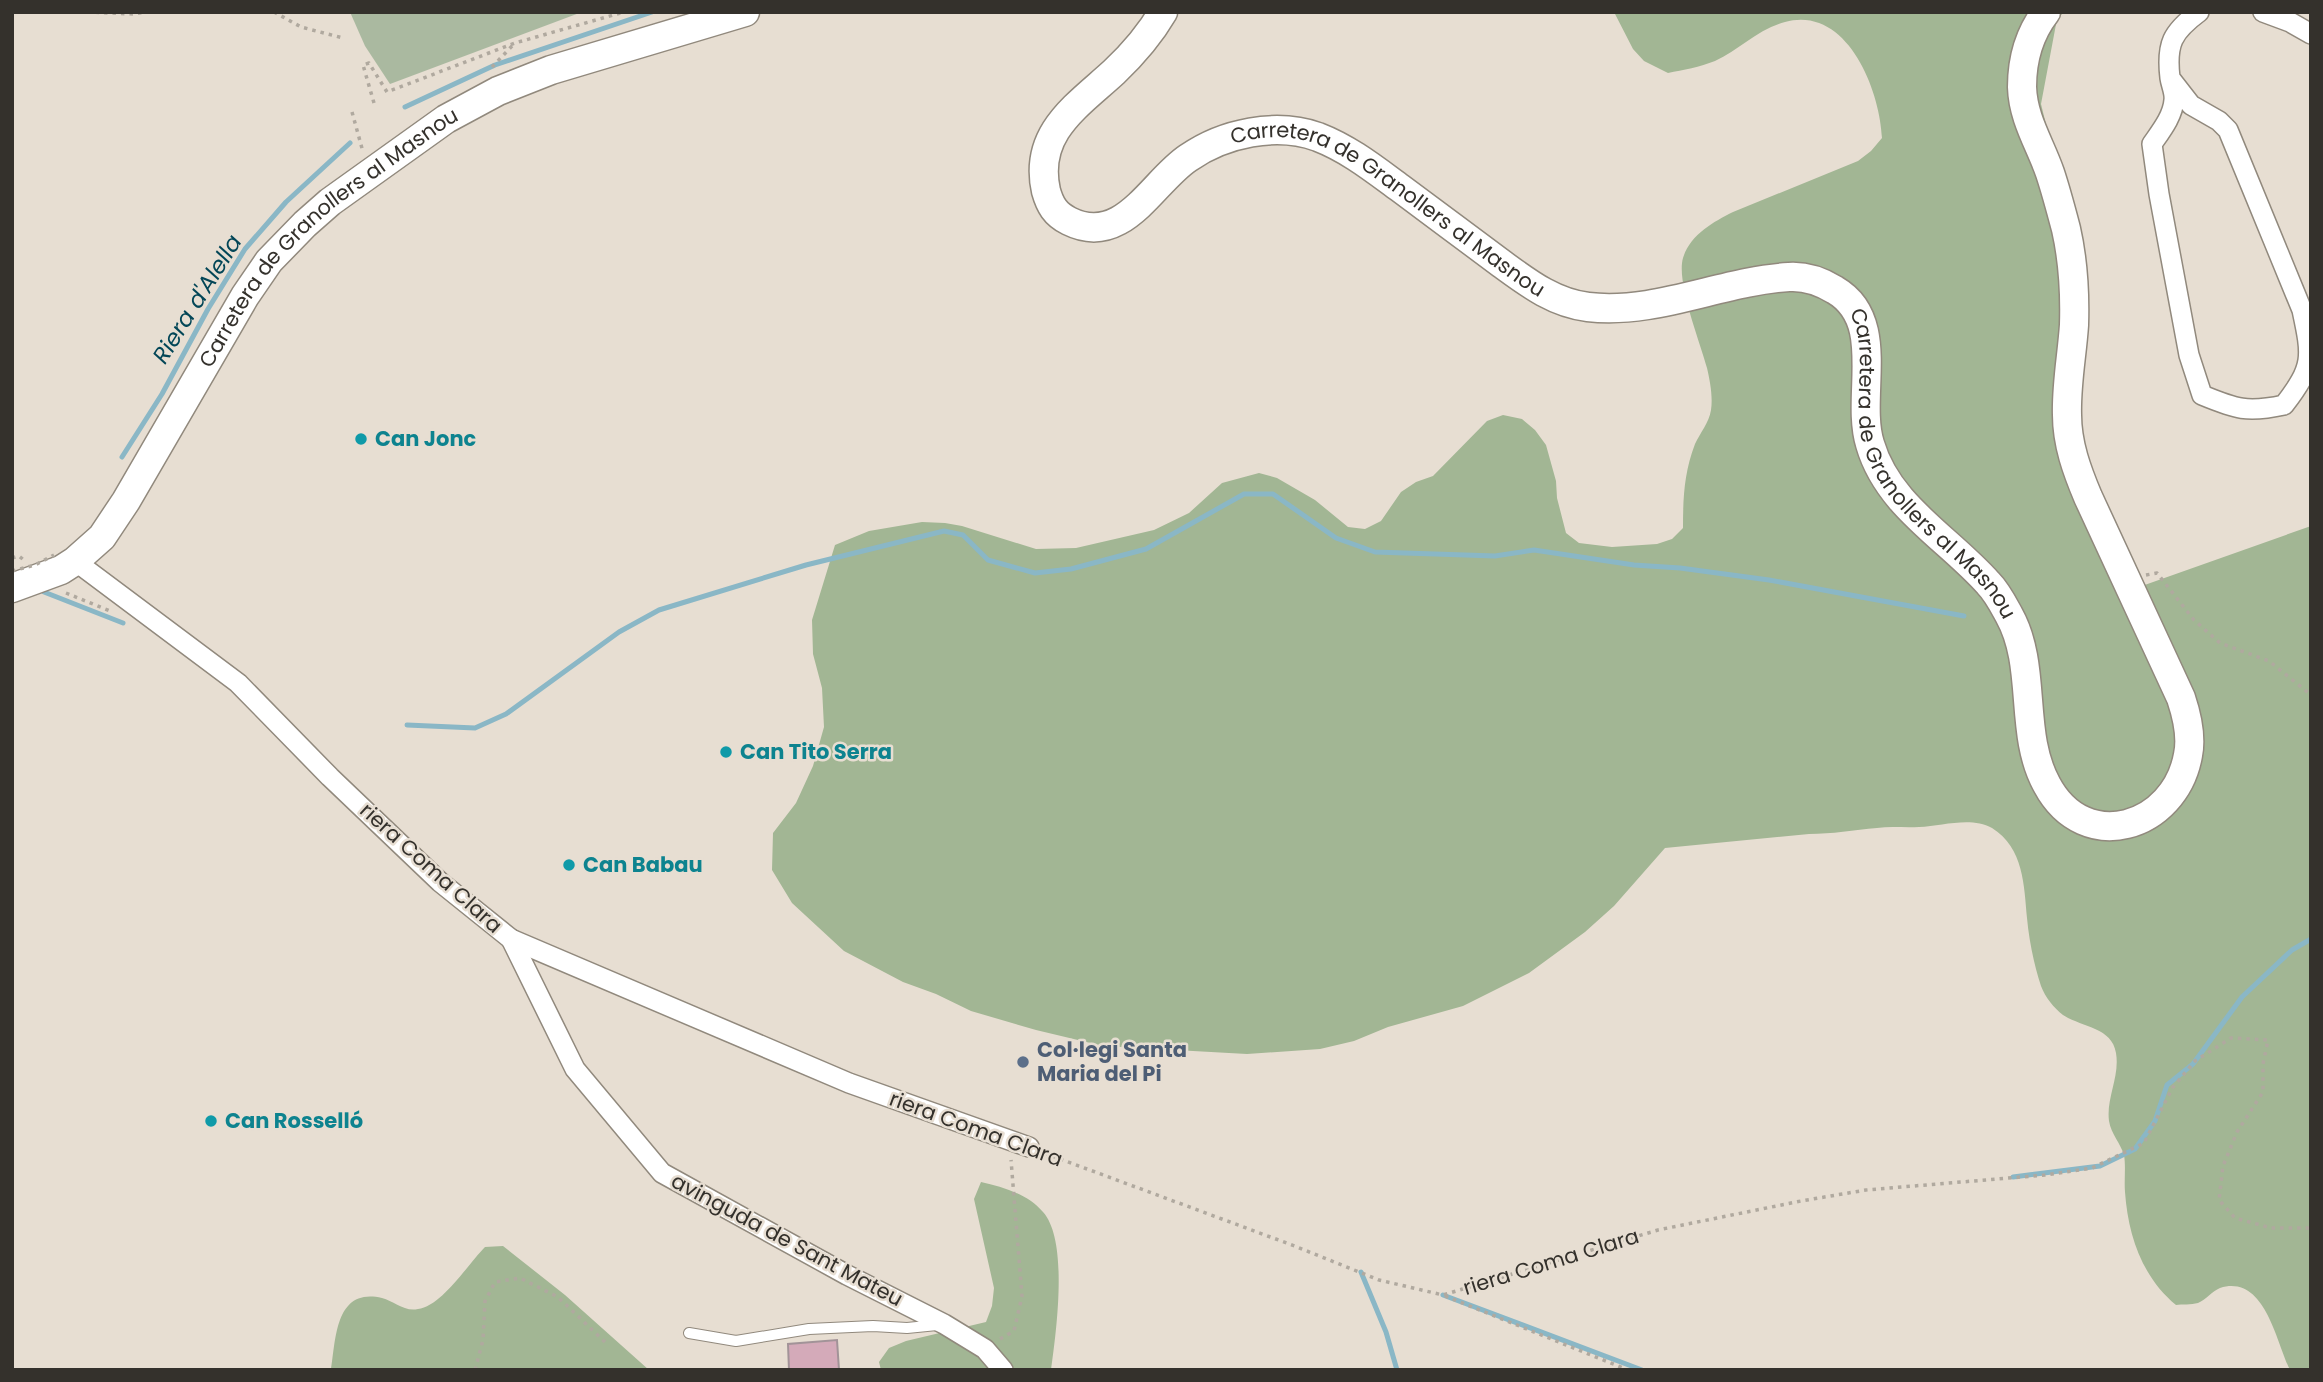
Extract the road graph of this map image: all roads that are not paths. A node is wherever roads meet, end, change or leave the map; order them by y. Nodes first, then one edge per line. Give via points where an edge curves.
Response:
1 (745, 12) edge
2 (1163, 12) edge
3 (2046, 12) edge
4 (2199, 12) edge
5 (2263, 12) edge
6 (2311, 34) edge
7 (2171, 78) junction
8 (65, 558) junction
9 (12, 588) edge
10 (511, 939) junction
11 (1029, 1147) road end
12 (944, 1324) junction
13 (689, 1333) dead end
14 (1003, 1370) edge

1 - 8 main road, Carretera de Granollers al Masnou via 551,70 498,91 446,119 330,202 269,261 244,296 102,537
2 - 3 main road, Carretera de Granollers al Masnou via 1144,41 1076,105 1049,143 1044,160 1048,199 1053,209 1074,224 1105,226 1126,217 1186,159 1224,138 1287,132 1314,136 1348,150 1526,282 1567,303 1629,308 1791,277 1807,278 1840,292 1852,303 1864,334 1867,437 1882,476 1990,585 2015,625 2033,745 2049,790 2069,811 2091,824 2125,826 2164,804 2182,775 2189,752 2187,717 2077,472 2069,444 2066,416 2074,325 2071,264 2066,231 2022,89 2025,55
4 - 7 street via 2170,42
5 - 6 street
7 - 7 street via 2191,105 2228,130 2302,310 2309,361 2284,405 2257,411 2203,395 2189,355 2152,144 2171,114
8 - 9 main road, Carretera de Granollers al Masnou via 49,576
8 - 10 street, riera Coma Clara via 238,683 440,882
10 - 11 street, riera Coma Clara via 849,1083
10 - 12 street, avinguda de Sant Mateu via 575,1069 662,1172
12 - 13 lane via 809,1329 736,1341
12 - 14 street, avinguda de Sant Mateu via 985,1349

